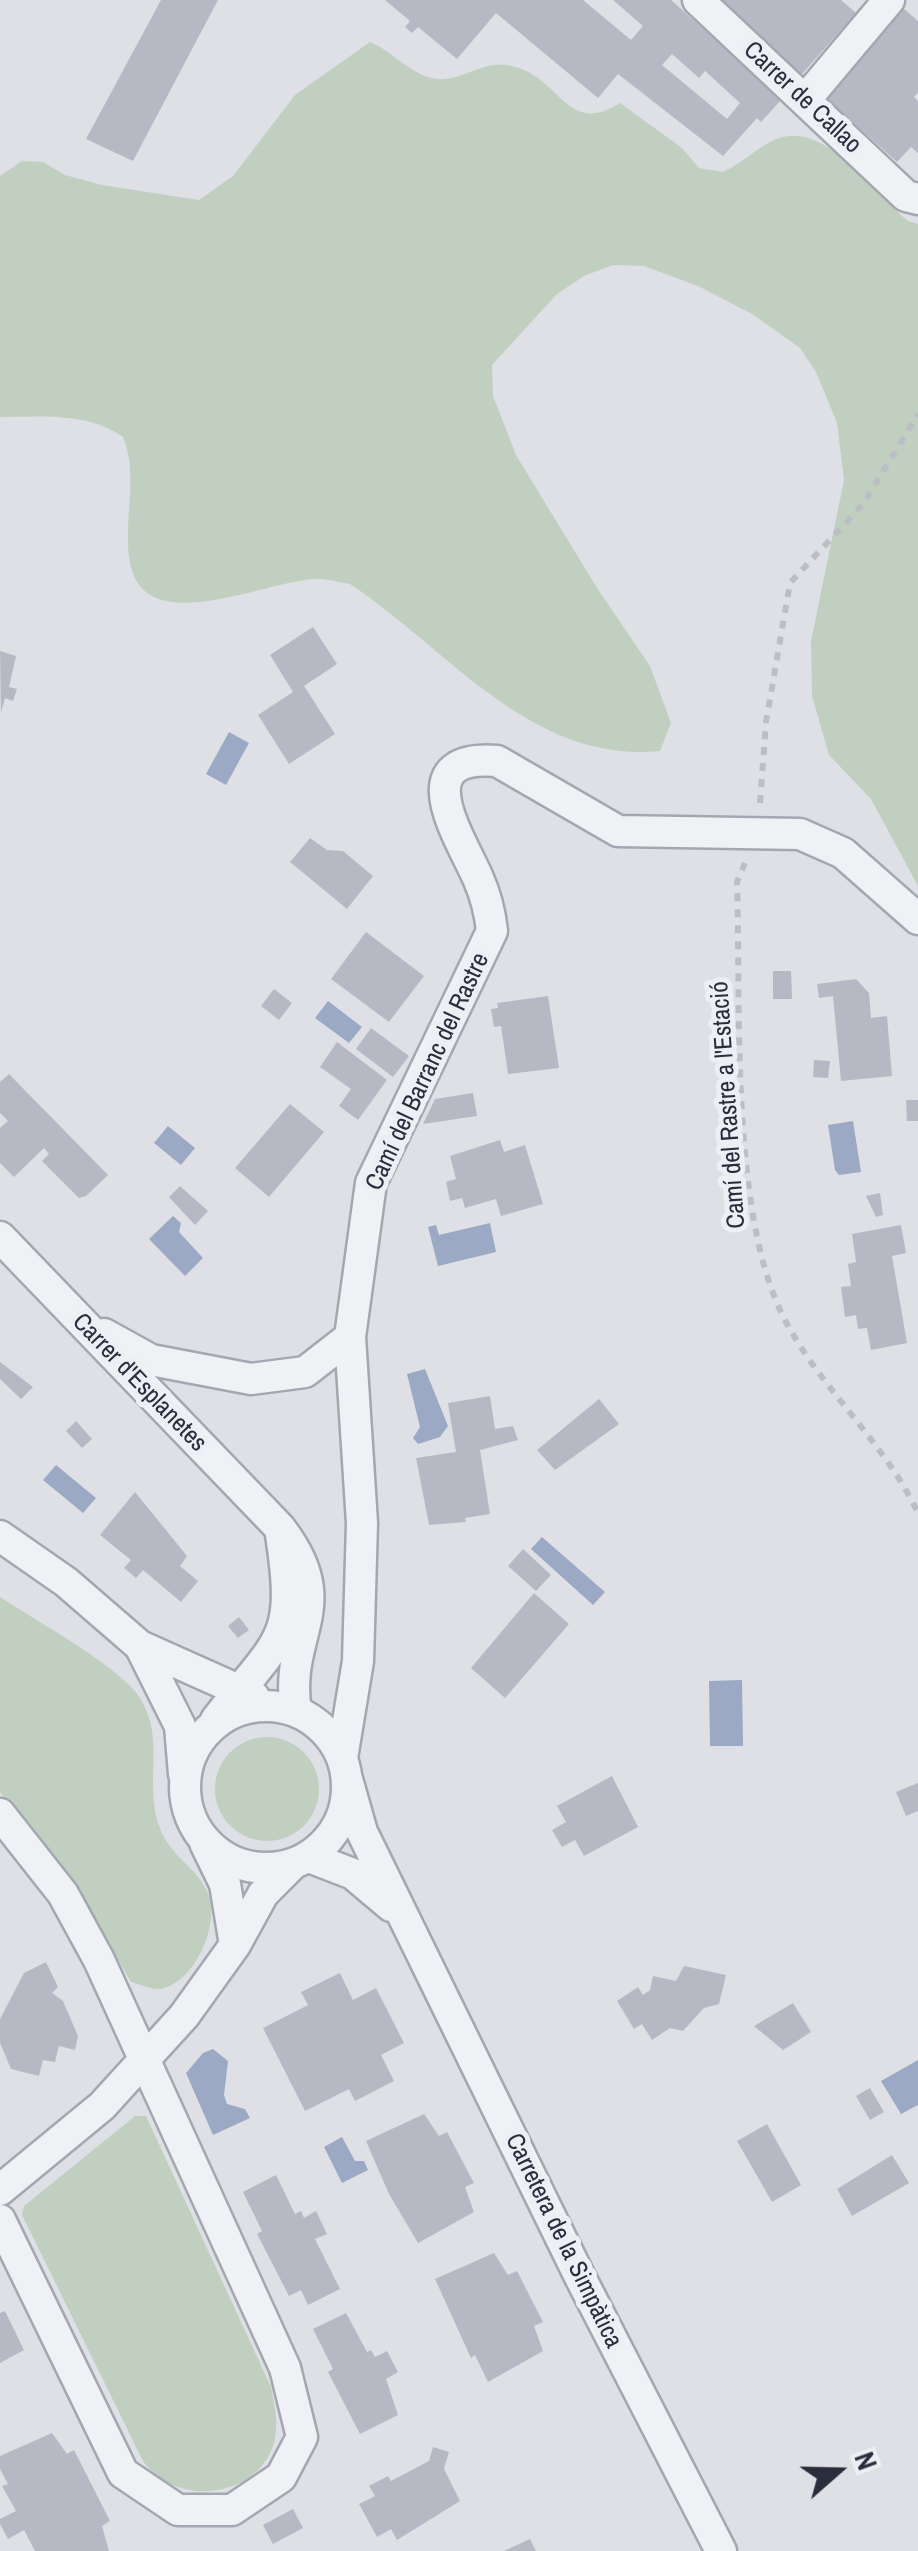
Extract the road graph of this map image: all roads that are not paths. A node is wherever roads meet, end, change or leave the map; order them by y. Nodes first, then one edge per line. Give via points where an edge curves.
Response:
1 (698, 0) edge
2 (875, 5) edge
3 (805, 100) junction
4 (912, 197) edge
5 (918, 919) edge
6 (0, 1237) edge
7 (75, 1318) junction
8 (350, 1337) junction
9 (280, 1528) junction
10 (0, 1536) edge
11 (140, 1646) junction
12 (358, 1660) junction
13 (238, 1690) junction
14 (295, 1712) junction
15 (205, 1733) junction
16 (345, 1769) junction
17 (184, 1781) junction
18 (0, 1814) edge
19 (204, 1840) junction
20 (300, 1861) junction
21 (410, 1928) junction
22 (235, 1944) junction
23 (145, 2059) junction
24 (0, 2190) edge
25 (0, 2220) edge
26 (722, 2551) edge

1 - 3 street, Carrer de Callao
2 - 3 street
3 - 4 street, Carrer de Callao
5 - 8 street, Camí del Barranc del Rastre via 843,853 800,834 618,832 497,762 476,760 454,769 444,786 446,813 478,877 492,931 371,1182
6 - 7 street, Carrer d'Esplanetes
7 - 8 street via 151,1360 252,1379 304,1372
7 - 9 street, Carrer d'Esplanetes
8 - 12 street, Camí del Barranc del Rastre via 362,1524
9 - 13 street via 290,1592 286,1622 276,1649
9 - 14 street, Carrer d'Esplanetes via 299,1552 311,1595 291,1682
10 - 11 street
11 - 13 street
11 - 17 street via 180,1726
12 - 14 street via 325,1707
12 - 16 street, Camí del Barranc del Rastre
13 - 14 street
13 - 15 street
14 - 15 street via 240,1710
14 - 16 street via 331,1739
15 - 17 street
16 - 20 street via 340,1823
16 - 21 street, Carretera de la Simpàtica via 362,1832
17 - 19 street
18 - 23 street via 63,1894
19 - 20 street via 244,1866 268,1869
19 - 22 street via 225,1884
20 - 21 street, Carretera de la Simpàtica via 372,1886
20 - 22 street via 264,1894
21 - 26 street, Carretera de la Simpàtica
22 - 23 street
23 - 24 street via 102,2106
23 - 25 street via 285,2368 302,2437 281,2477 232,2510 178,2510 123,2473

